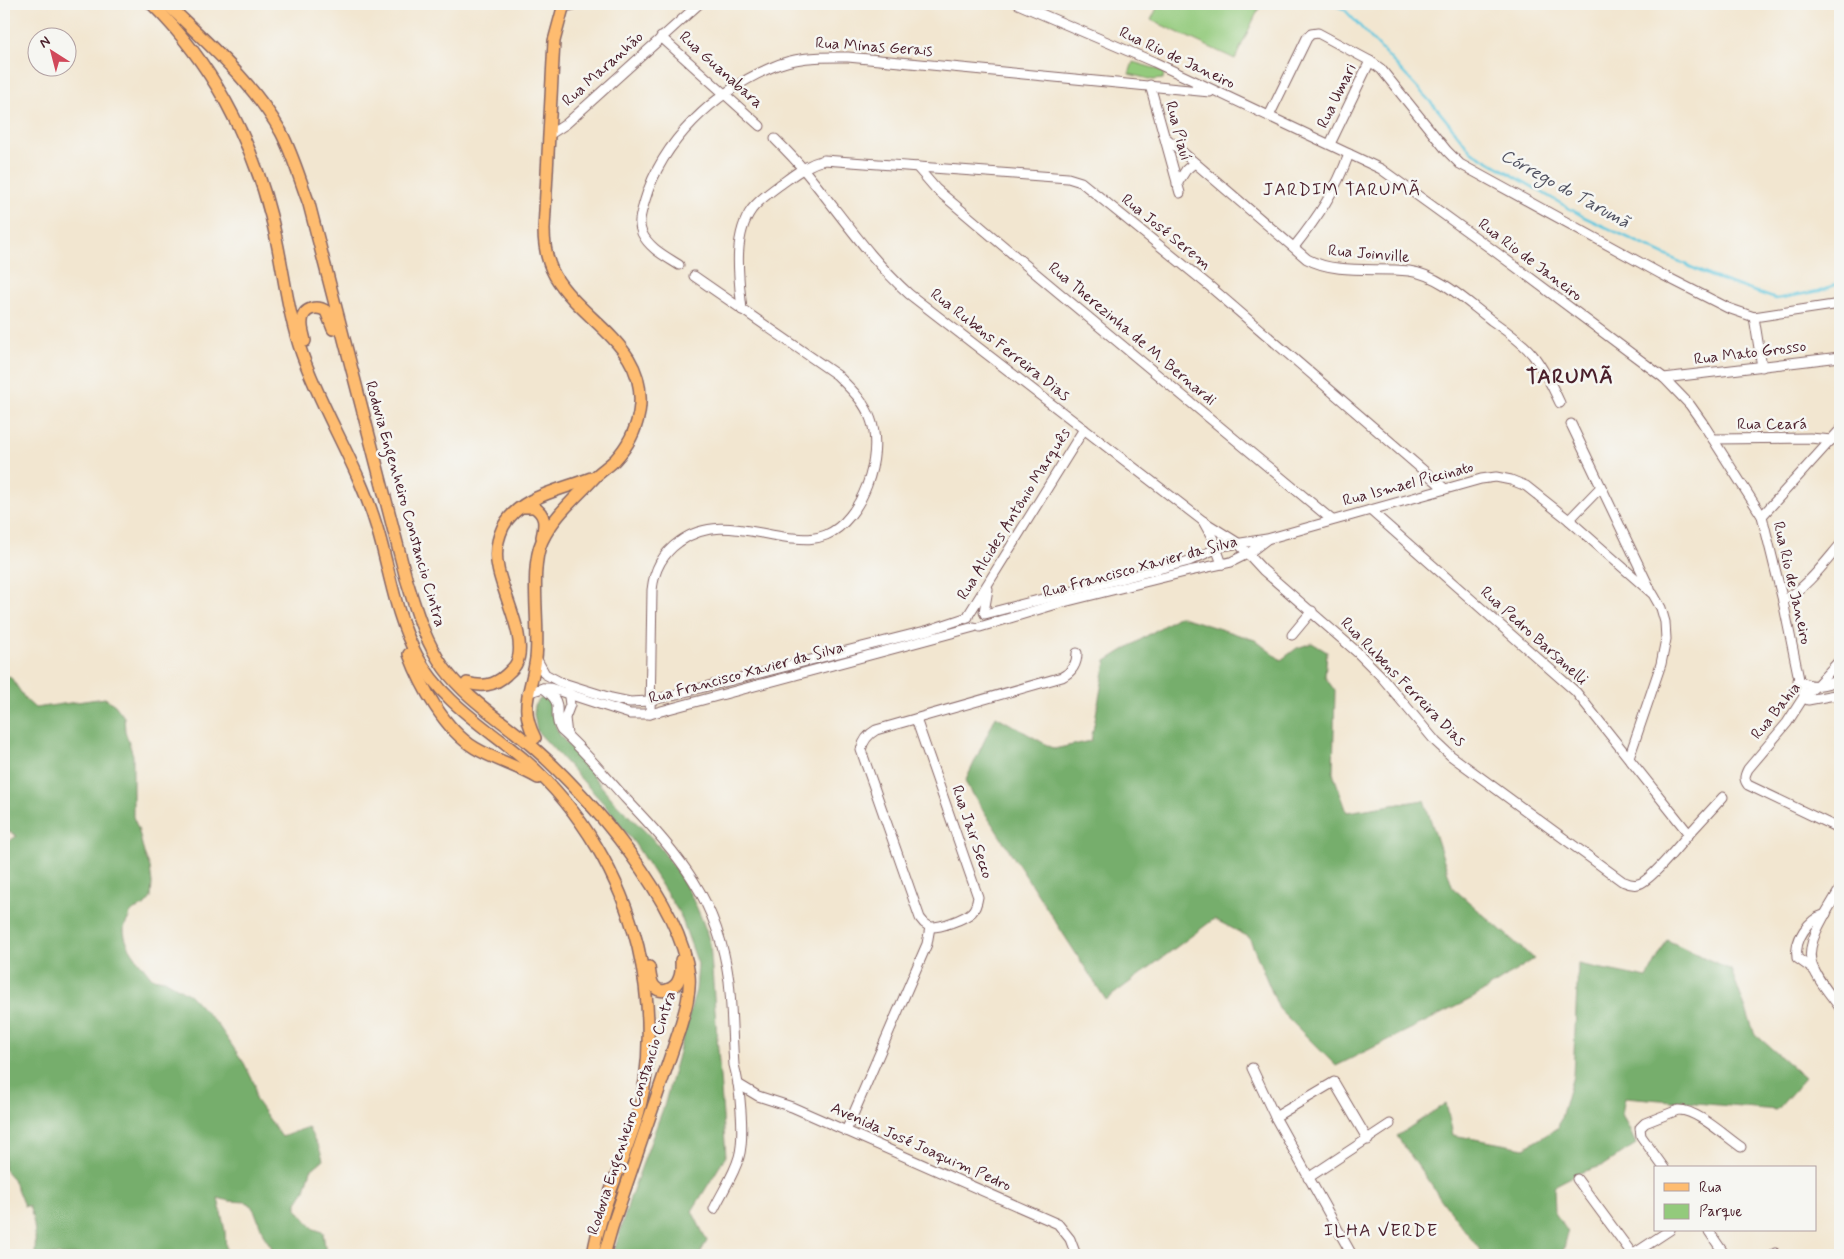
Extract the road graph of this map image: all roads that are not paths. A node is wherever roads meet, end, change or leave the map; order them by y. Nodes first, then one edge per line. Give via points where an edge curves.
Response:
1 (152, 4) edge
2 (167, 4) edge
3 (578, 4) edge
4 (699, 4) edge
5 (1018, 4) edge
6 (563, 6) edge
7 (661, 38) junction
8 (1370, 61) junction
9 (1150, 85) junction
10 (1218, 93) junction
11 (725, 94) junction
12 (1269, 116) junction
13 (760, 126) dead end
14 (549, 135) junction
15 (1166, 138) junction
16 (775, 139) dead end
17 (1330, 144) junction
18 (1349, 154) junction
19 (1194, 163) junction
20 (918, 167) junction
21 (803, 168) junction
22 (1294, 247) junction
23 (678, 265) dead end
24 (694, 276) dead end
25 (1840, 304) edge
26 (742, 310) junction
27 (1754, 317) junction
28 (1840, 357) edge
29 (1762, 366) junction
30 (1664, 378) junction
31 (1560, 404) dead end
32 (1571, 424) dead end
33 (1084, 429) junction
34 (1840, 430) edge
35 (1713, 439) junction
36 (1832, 440) junction
37 (595, 476) junction
38 (1600, 488) junction
39 (1445, 489) junction
40 (384, 495) junction
41 (522, 507) junction
42 (1370, 510) junction
43 (1762, 516) junction
44 (1332, 520) junction
45 (1569, 520) junction
46 (1203, 521) junction
47 (392, 523) junction
48 (1266, 540) junction
49 (542, 541) junction
50 (1238, 542) junction
51 (1840, 545) edge
52 (1216, 549) junction
53 (1249, 553) junction
54 (1240, 558) junction
55 (1222, 564) junction
56 (1263, 570) junction
57 (988, 584) junction
58 (1652, 594) junction
59 (1783, 601) junction
60 (1003, 608) junction
61 (1312, 612) junction
62 (984, 613) junction
63 (968, 616) junction
64 (1006, 619) junction
65 (977, 627) junction
66 (406, 632) junction
67 (1292, 635) dead end
68 (1077, 653) dead end
69 (536, 658) junction
70 (1840, 660) edge
71 (1798, 680) junction
72 (1838, 681) junction
73 (467, 683) junction
74 (566, 684) junction
75 (1816, 686) junction
76 (542, 688) junction
77 (527, 693) junction
78 (569, 694) junction
79 (1839, 694) edge
80 (1805, 695) junction
81 (587, 700) junction
82 (649, 701) junction
83 (570, 705) junction
84 (459, 709) junction
85 (650, 714) junction
86 (916, 719) junction
87 (567, 735) junction
88 (535, 738) junction
89 (1629, 758) junction
90 (552, 786) junction
91 (1723, 797) dead end
92 (609, 827) junction
93 (1840, 829) edge
94 (1689, 834) junction
95 (1840, 889) edge
96 (1826, 914) junction
97 (930, 927) junction
98 (1814, 970) junction
99 (1840, 1008) edge
100 (1252, 1068) dead end
101 (738, 1084) junction
102 (1275, 1117) junction
103 (1390, 1124) dead end
104 (846, 1131) junction
105 (1368, 1140) junction
106 (1741, 1146) dead end
107 (1663, 1166) edge
108 (1308, 1178) junction
109 (1578, 1179) dead end
110 (714, 1209) dead end
111 (1667, 1232) edge
112 (1709, 1232) edge
113 (593, 1255) edge
114 (604, 1255) edge
115 (1076, 1255) edge
116 (1352, 1255) edge
117 (1632, 1255) edge
118 (1725, 1255) edge

1 - 66 main road, Rodovia Engenheiro Constancio Cintra via 200,61 228,104 259,174 301,351 369,504 399,617
2 - 40 main road, Rodovia Engenheiro Constancio Cintra via 254,92 281,133 309,204
3 - 6 street
4 - 7 street, Rua Maranhão
5 - 10 street, Rua Rio de Janeiro
6 - 14 main road via 554,41
7 - 11 street, Rua Guanabara
7 - 14 street, Rua Maranhão via 566,124
8 - 12 street via 1318,33 1311,34
8 - 17 street, Rua Umari
8 - 27 street via 1460,164 1661,274 1728,308
9 - 10 street, Rua Minas Gerais
9 - 11 street, Rua Minas Gerais via 813,56 770,68
9 - 15 street, Rua Piauí
10 - 12 street, Rua Rio de Janeiro
11 - 13 street, Rua Guanabara
11 - 23 street, Rua Minas Gerais via 680,135 649,187 639,220 641,231 652,247
12 - 17 street, Rua Rio de Janeiro
14 - 37 main road via 544,229 548,258 566,291 618,344 639,386 638,415 632,435 616,459
15 - 19 street, Rua Joinville
15 - 19 street, Rua Piauí via 1179,189 1186,170
16 - 21 street
17 - 18 street, Rua Rio de Janeiro
18 - 22 street via 1339,180
18 - 30 street, Rua Rio de Janeiro via 1381,169
19 - 22 street, Rua Joinville
20 - 21 street, Rua José Serem via 824,160
20 - 39 street, Rua José Serem via 1068,178 1081,182 1207,284
20 - 44 street, Rua Therezinha de M. Bernardi via 936,189 1032,271
21 - 26 street, Rua José Serem via 763,197 747,218 739,255
21 - 33 street, Rua Rubens Ferreira Dias via 887,274
22 - 31 street, Rua Joinville via 1318,265 1411,271 1451,290 1532,354 1547,375
24 - 26 street
25 - 27 street
26 - 82 street via 838,375 852,390 872,421 875,437 872,464 865,491 856,507 840,527 826,535 809,540 724,527 687,536 673,546 664,556 652,590
27 - 29 street
28 - 29 street, Rua Mato Grosso
29 - 30 street, Rua Mato Grosso
30 - 35 street, Rua Rio de Janeiro via 1690,404
32 - 38 street
33 - 46 street, Rua Rubens Ferreira Dias
33 - 57 street, Rua Alcides Antônio Marquês
34 - 36 street
35 - 36 street, Rua Ceará
35 - 43 street, Rua Rio de Janeiro
36 - 43 street
37 - 41 main road
37 - 49 main road via 567,504
38 - 45 street
38 - 58 street
39 - 42 street, Rua Ismael Piccinato
39 - 45 street, Rua Ismael Piccinato via 1480,479 1496,477 1511,480 1526,486
40 - 47 main road, Rodovia Engenheiro Constancio Cintra
40 - 84 main road via 373,472 329,315 324,309 313,308 306,312 302,322 310,357 369,487 409,624 426,660
41 - 49 main road via 534,507 542,514
41 - 73 main road via 504,525 498,538 497,554 498,568 517,632 519,657 516,666 492,684 478,686
42 - 44 street, Rua Ismael Piccinato
42 - 89 street, Rua Pedro Barsanelli via 1566,682
43 - 59 street, Rua Rio de Janeiro
44 - 48 street, Rua Ismael Piccinato
45 - 58 street, Rua Ismael Piccinato
46 - 50 street, Rua Rubens Ferreira Dias
46 - 52 street
47 - 73 main road via 428,629 442,653
47 - 92 main road, Rodovia Engenheiro Constancio Cintra via 420,623 445,669 458,684 567,778
48 - 50 street, Rua Ismael Piccinato
48 - 53 street, Rua Ismael Piccinato
49 - 69 main road via 537,565
50 - 52 street, Rua Francisco Xavier da Silva
50 - 53 street, Rua Rubens Ferreira Dias
51 - 59 street via 1806,584
52 - 55 street
52 - 60 street, Rua Francisco Xavier da Silva via 1189,561
53 - 54 street, Rua Francisco Xavier da Silva
53 - 56 street, Rua Rubens Ferreira Dias
54 - 55 street, Rua Francisco Xavier da Silva
54 - 56 street, Rua Rubens Ferreira Dias
55 - 64 street, Rua Francisco Xavier da Silva
56 - 61 street, Rua Rubens Ferreira Dias
57 - 62 street
57 - 63 street, Rua Alcides Antônio Marquês
58 - 89 street, Rua Ismael Piccinato via 1661,608 1666,639 1661,664
59 - 71 street, Rua Rio de Janeiro
60 - 62 street, Rua Francisco Xavier da Silva
60 - 64 street
61 - 67 street
61 - 94 street, Rua Rubens Ferreira Dias via 1380,675 1450,755 1622,881 1638,884 1647,879
62 - 63 street via 975,610
62 - 65 street via 985,623
63 - 65 street via 969,624
63 - 82 street, Rua Francisco Xavier da Silva via 928,630
64 - 65 street, Rua Francisco Xavier da Silva
65 - 85 street, Rua Francisco Xavier da Silva
66 - 84 main road, Rodovia Engenheiro Constancio Cintra via 426,670
66 - 90 main road via 409,654 426,692 464,740
68 - 86 street via 1074,666 1062,677
69 - 74 street, Rua Francisco Xavier da Silva via 545,674
69 - 77 main road
70 - 72 street
70 - 75 street, Rua Bahia
71 - 75 street via 1808,686
71 - 80 street, Rua Rio de Janeiro
72 - 75 street
72 - 79 street
73 - 88 main road
74 - 78 street
74 - 82 street, Rua Francisco Xavier da Silva via 630,702
75 - 80 street, Rua Bahia
76 - 77 street
76 - 78 street, Rua Francisco Xavier da Silva
76 - 87 street via 555,698 558,726
77 - 88 main road via 526,712
78 - 81 street, Rua Francisco Xavier da Silva
78 - 83 street
79 - 80 street via 1811,701
80 - 93 street, Rua Bahia via 1787,723 1748,768 1745,780 1748,785
81 - 83 street
81 - 85 street, Rua Francisco Xavier da Silva via 630,714
82 - 85 street
83 - 87 street via 565,718
84 - 90 main road, Rodovia Engenheiro Constancio Cintra via 525,760
86 - 97 street, Rua Jair Secco via 978,897 975,908 967,916
86 - 97 street via 871,733 861,750 920,918
87 - 101 street via 669,846 703,896 726,965
88 - 92 main road via 590,795
89 - 94 street, Rua Pedro Barsanelli
90 - 92 main road via 570,799 604,847 634,911 654,986 661,990 670,989 679,981 681,968 674,941 656,904
90 - 113 main road, Rodovia Engenheiro Constancio Cintra via 593,839 613,875 637,944 647,1006 646,1064 637,1118 599,1228
91 - 94 street
92 - 114 main road, Rodovia Engenheiro Constancio Cintra via 672,921 689,977 686,1007 679,1031
95 - 96 street
96 - 98 street via 1810,949
96 - 98 street via 1812,920 1796,950 1797,958
97 - 104 street via 926,944
98 - 99 street
100 - 102 street
101 - 104 street, Avenida José Joaquim Pedro via 758,1096
101 - 110 street via 739,1156
102 - 105 street via 1334,1082
102 - 108 street
103 - 105 street
104 - 115 street, Avenida José Joaquim Pedro via 1058,1224 1070,1239
105 - 108 street
106 - 107 street via 1695,1115 1678,1110 1640,1128 1641,1136
108 - 116 street
109 - 117 street
111 - 117 street
112 - 118 street

